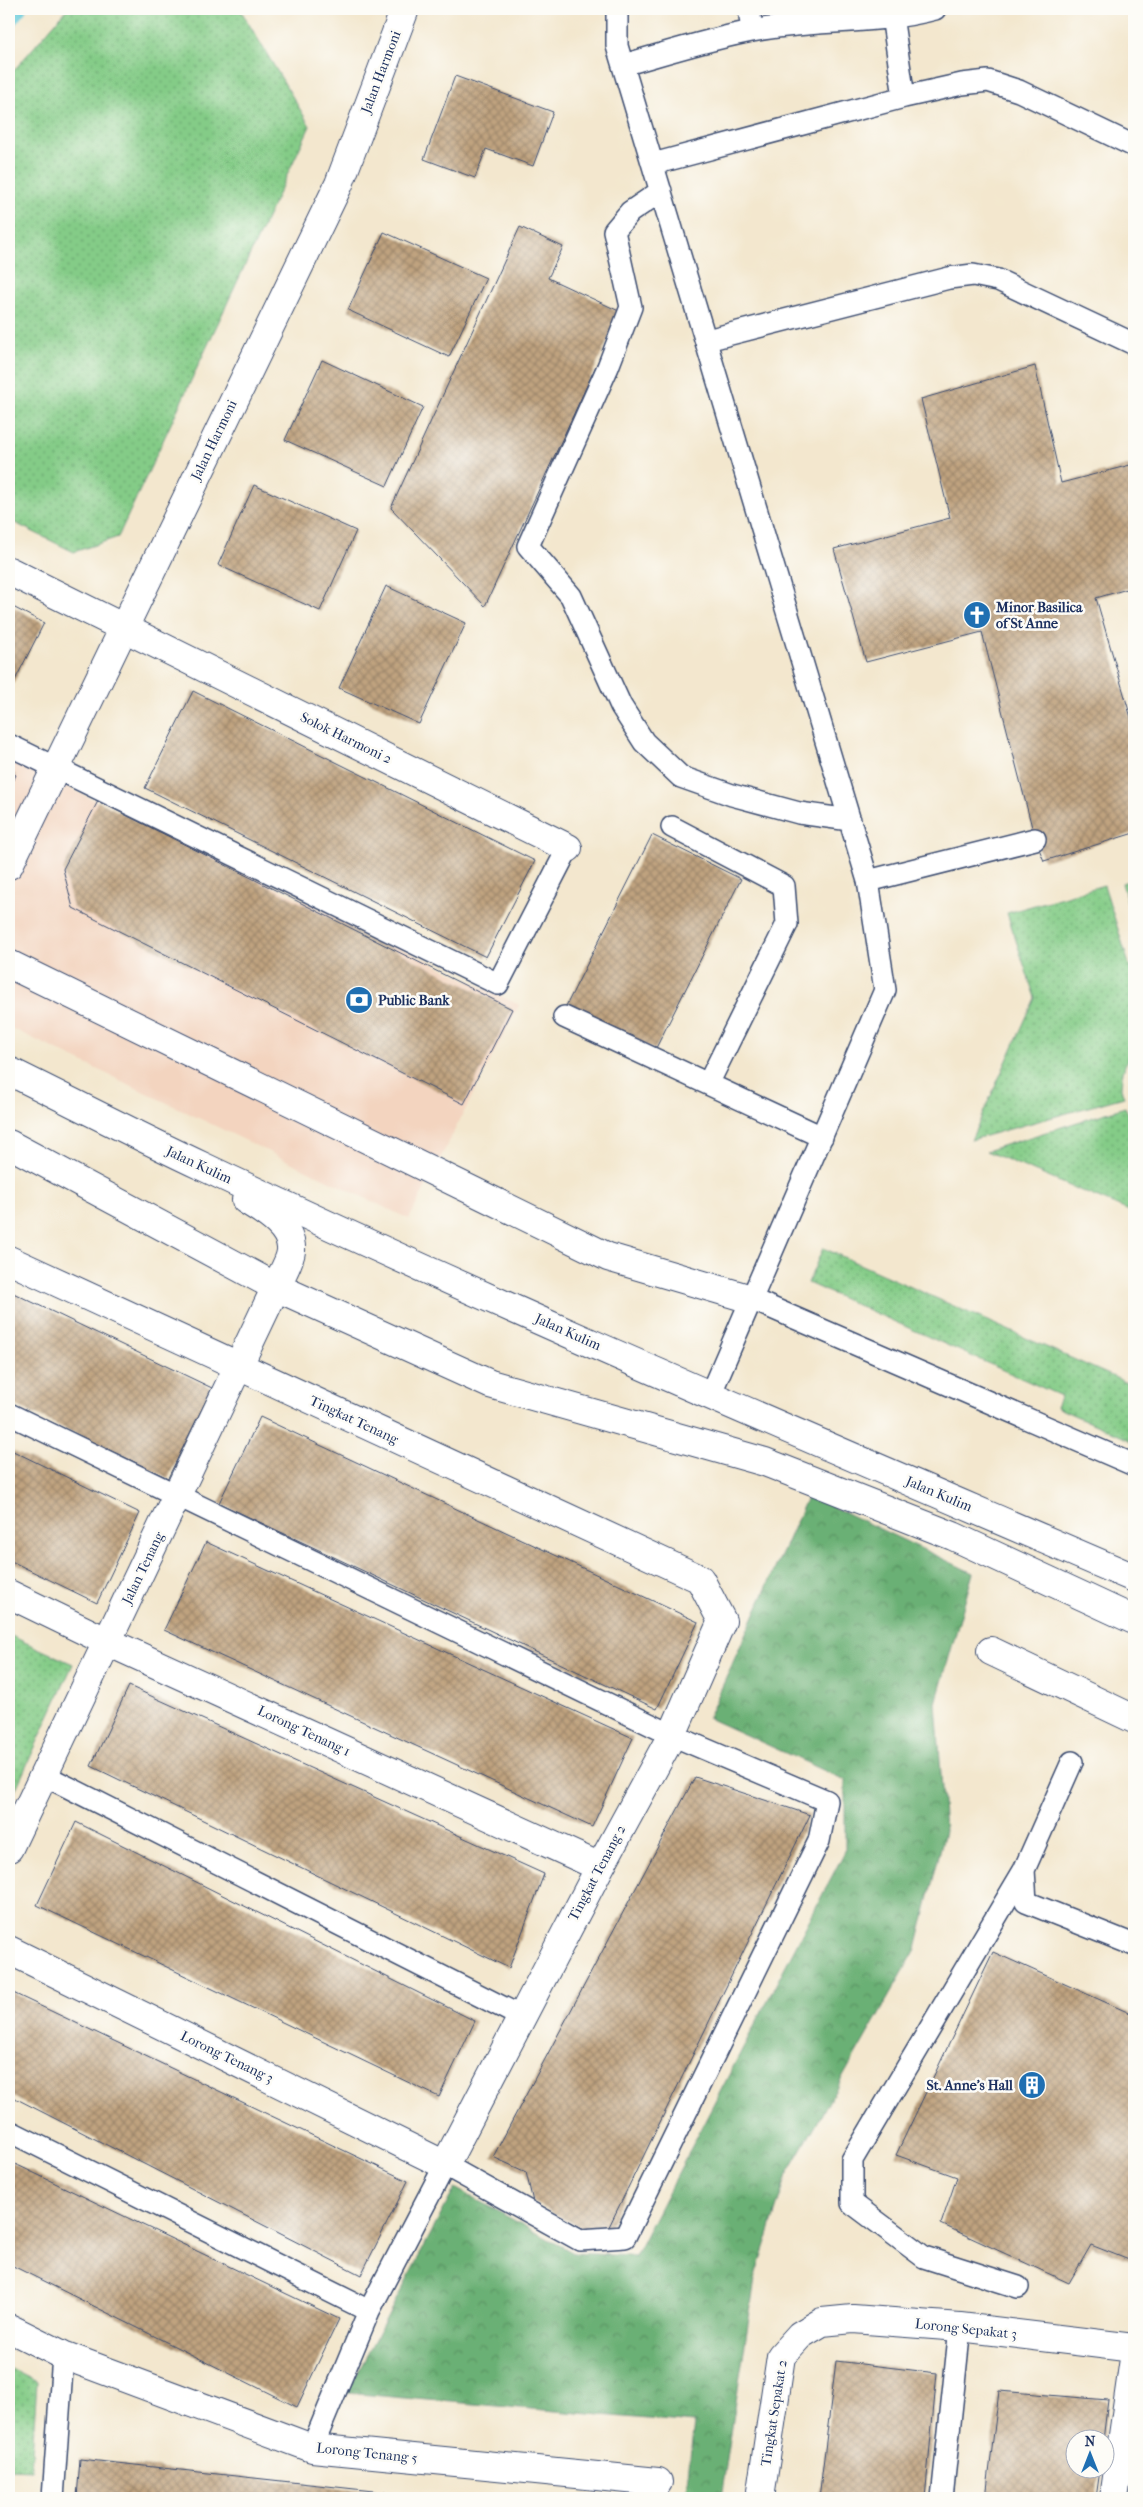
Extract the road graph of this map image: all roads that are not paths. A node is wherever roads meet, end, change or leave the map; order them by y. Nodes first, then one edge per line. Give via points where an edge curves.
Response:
1 (405, 9) edge
2 (617, 9) edge
3 (749, 9) edge
4 (935, 9) edge
5 (891, 13) edge
6 (752, 31) junction
7 (623, 64) junction
8 (904, 97) junction
9 (1134, 146) edge
10 (653, 164) junction
11 (660, 191) junction
12 (707, 340) junction
13 (1134, 344) edge
14 (9, 571) edge
15 (123, 628) junction
16 (9, 745) edge
17 (56, 768) junction
18 (850, 820) junction
19 (672, 827) dead end
20 (1035, 839) dead end
21 (568, 848) joint
22 (9, 865) edge
23 (868, 881) junction
24 (9, 964) edge
25 (564, 1017) dead end
26 (11, 1071) edge
27 (708, 1084) junction
28 (822, 1137) junction
29 (9, 1144) edge
30 (203, 1167) junction
31 (9, 1260) edge
32 (276, 1287) junction
33 (751, 1300) junction
34 (239, 1367) junction
35 (710, 1395) junction
36 (9, 1414) edge
37 (1134, 1465) edge
38 (178, 1495) junction
39 (1134, 1578) edge
40 (700, 1579) joint
41 (9, 1594) edge
42 (1134, 1620) edge
43 (108, 1642) junction
44 (991, 1651) dead end
45 (1134, 1720) edge
46 (672, 1735) junction
47 (1072, 1762) dead end
48 (44, 1775) junction
49 (9, 1848) edge
50 (600, 1866) junction
51 (1024, 1870) junction
52 (1134, 1945) edge
53 (9, 1950) edge
54 (522, 2017) junction
55 (9, 2131) edge
56 (445, 2165) junction
57 (1018, 2287) dead end
58 (369, 2311) junction
59 (960, 2327) junction
60 (9, 2328) edge
61 (800, 2335) joint
62 (1134, 2348) edge
63 (64, 2355) junction
64 (1134, 2358) edge
65 (312, 2448) junction
66 (658, 2482) dead end
67 (53, 2498) edge
68 (760, 2498) edge
69 (942, 2498) edge
70 (1114, 2498) edge

1 - 15 street, Jalan Harmoni via 339,184
2 - 7 lane via 617,46
3 - 6 lane
4 - 5 lane
5 - 6 lane
5 - 8 lane
6 - 7 lane
7 - 10 lane
8 - 9 lane via 962,84 988,82 1019,90
8 - 10 lane
10 - 11 lane
11 - 12 lane
11 - 18 lane via 630,212 614,231 631,307 608,367 528,546 571,596 621,706 644,742 681,777 732,796 799,813
12 - 13 lane via 949,278 973,275 998,280
12 - 18 lane
14 - 15 street, Solok Harmoni 2
15 - 17 street, Jalan Harmoni
15 - 21 street, Solok Harmoni 2
16 - 17 lane
17 - 21 lane via 498,984
17 - 22 street, Jalan Harmoni
18 - 23 lane
19 - 27 lane via 784,886 787,924
20 - 23 lane
23 - 28 lane via 885,990
24 - 33 street via 608,1256
25 - 27 lane
26 - 30 street, Jalan Kulim
27 - 28 lane
28 - 33 lane
29 - 32 street
30 - 32 street, Jalan Tenang via 275,1220 288,1236 291,1251
30 - 35 street, Jalan Kulim
31 - 34 street, Tingkat Tenang
32 - 34 street, Jalan Tenang
32 - 42 street via 490,1384 765,1462 952,1536
33 - 35 lane
33 - 37 lane
34 - 38 street, Jalan Tenang
34 - 40 street, Tingkat Tenang
35 - 39 street, Jalan Kulim
36 - 38 lane
38 - 43 street, Jalan Tenang
38 - 46 lane
40 - 46 street, Tingkat Tenang 2 via 722,1621
41 - 43 street, Lorong Tenang 1
43 - 48 street, Jalan Tenang
43 - 50 street, Lorong Tenang 1
44 - 45 street
46 - 50 street, Tingkat Tenang 2
46 - 56 lane via 827,1801 819,1840 625,2237 580,2240
47 - 51 lane
48 - 49 street, Jalan Tenang
48 - 54 lane
50 - 54 street, Tingkat Tenang 2
51 - 52 lane via 1026,1902
51 - 57 lane via 852,2160 852,2203 924,2257
53 - 56 street, Lorong Tenang 3
54 - 56 street, Tingkat Tenang 2
55 - 58 lane
56 - 58 lane
58 - 65 lane
59 - 61 street, Lorong Sepakat 3 via 853,2318 822,2322
59 - 62 street, Lorong Sepakat 3
59 - 69 lane
60 - 63 street, Lorong Tenang 5
61 - 68 street, Tingkat Sepakat 2 via 781,2356
63 - 65 street, Lorong Tenang 5
63 - 67 lane
64 - 70 street
65 - 66 street, Lorong Tenang 5

